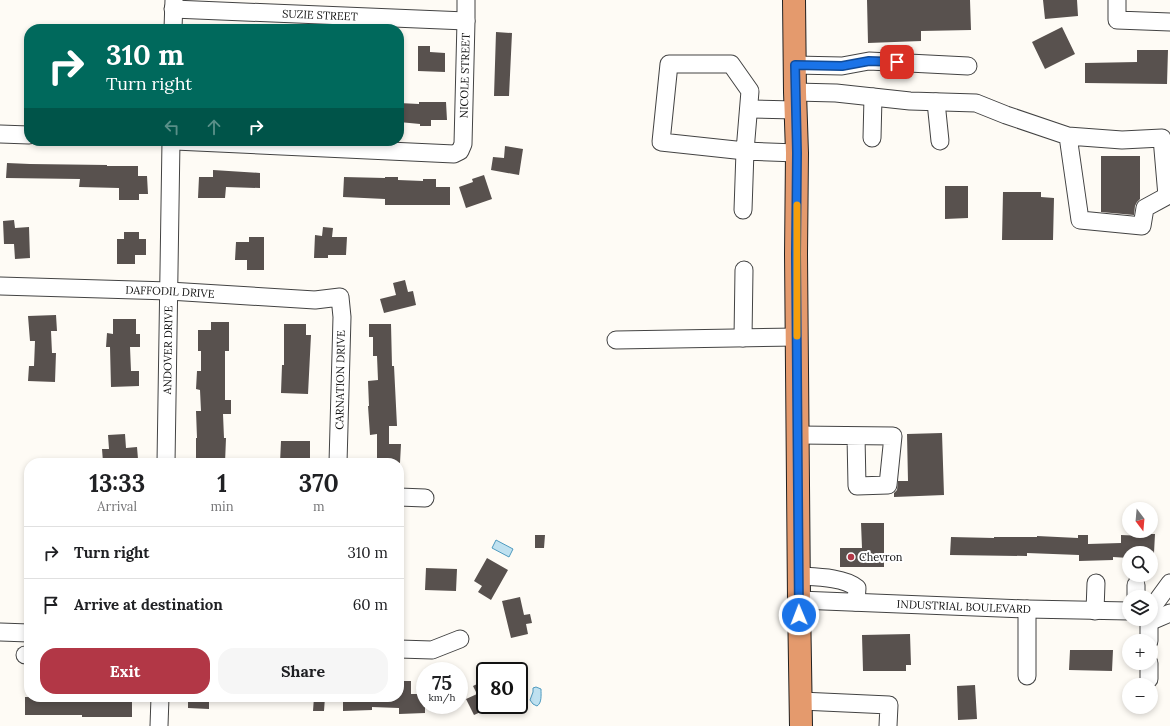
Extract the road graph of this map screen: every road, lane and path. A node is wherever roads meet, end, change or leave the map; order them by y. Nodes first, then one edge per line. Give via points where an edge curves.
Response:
1 (466, 0) edge
2 (794, 0) edge
3 (1117, 0) edge
4 (174, 4) edge
5 (466, 22) junction
6 (1170, 22) edge
7 (173, 24) edge
8 (795, 65) junction
9 (968, 66) dead end
10 (873, 97) junction
11 (795, 101) junction
12 (936, 102) junction
13 (748, 108) junction
14 (0, 134) edge
15 (24, 135) edge
16 (1068, 136) junction
17 (872, 138) dead end
18 (940, 141) dead end
19 (171, 146) edge
20 (282, 146) edge
21 (745, 151) junction
22 (797, 153) junction
23 (743, 210) dead end
24 (744, 270) dead end
25 (0, 286) edge
26 (169, 291) junction
27 (340, 297) joint
28 (797, 337) junction
29 (743, 338) junction
30 (616, 340) dead end
31 (798, 435) junction
32 (856, 436) dead end
33 (166, 458) edge
34 (338, 458) edge
35 (404, 497) edge
36 (425, 498) dead end
37 (799, 576) junction
38 (1096, 583) dead end
39 (1170, 583) edge
40 (799, 600) junction
41 (856, 602) junction
42 (1158, 603) edge
43 (1027, 609) junction
44 (1095, 611) junction
45 (1122, 611) edge
46 (1170, 613) edge
47 (1158, 615) edge
48 (0, 632) edge
49 (24, 633) edge
50 (460, 639) dead end
51 (404, 649) edge
52 (1027, 676) dead end
53 (801, 701) junction
54 (160, 702) edge
55 (159, 726) edge
56 (801, 726) edge
57 (888, 726) edge

1 - 5 street, NICOLE STREET
2 - 8 highway
3 - 6 street via 1117,20
4 - 5 street, SUZIE STREET
4 - 7 street
5 - 20 street, NICOLE STREET via 463,144 460,152 454,154
8 - 9 street via 842,66 869,61
8 - 11 highway
10 - 11 street via 836,93
10 - 12 street
10 - 17 street
11 - 13 street
11 - 22 highway
12 - 16 street via 976,103
12 - 18 street
13 - 21 street
13 - 21 street via 750,91 731,64 669,64 661,142
14 - 15 street
16 - 16 street via 1122,140 1162,138 1167,196 1145,208 1142,226 1080,220
19 - 26 street, ANDOVER DRIVE
21 - 22 street
21 - 23 street
22 - 28 highway
24 - 29 street
25 - 26 street, DAFFODIL DRIVE
26 - 27 street, DAFFODIL DRIVE via 315,300
26 - 33 street, ANDOVER DRIVE
27 - 34 street, CARNATION DRIVE via 342,317
28 - 29 street
28 - 31 highway
29 - 30 street
31 - 32 street
31 - 37 highway
35 - 36 street
37 - 40 highway
37 - 41 street via 852,584 857,588
38 - 44 street
39 - 42 street
40 - 41 street, INDUSTRIAL BOULEVARD
40 - 53 highway
41 - 43 street, INDUSTRIAL BOULEVARD
43 - 44 street, INDUSTRIAL BOULEVARD
43 - 52 street
44 - 45 street, INDUSTRIAL BOULEVARD
46 - 47 street
48 - 49 street
50 - 51 street via 432,650
53 - 56 highway
53 - 57 street via 889,705
54 - 55 street

